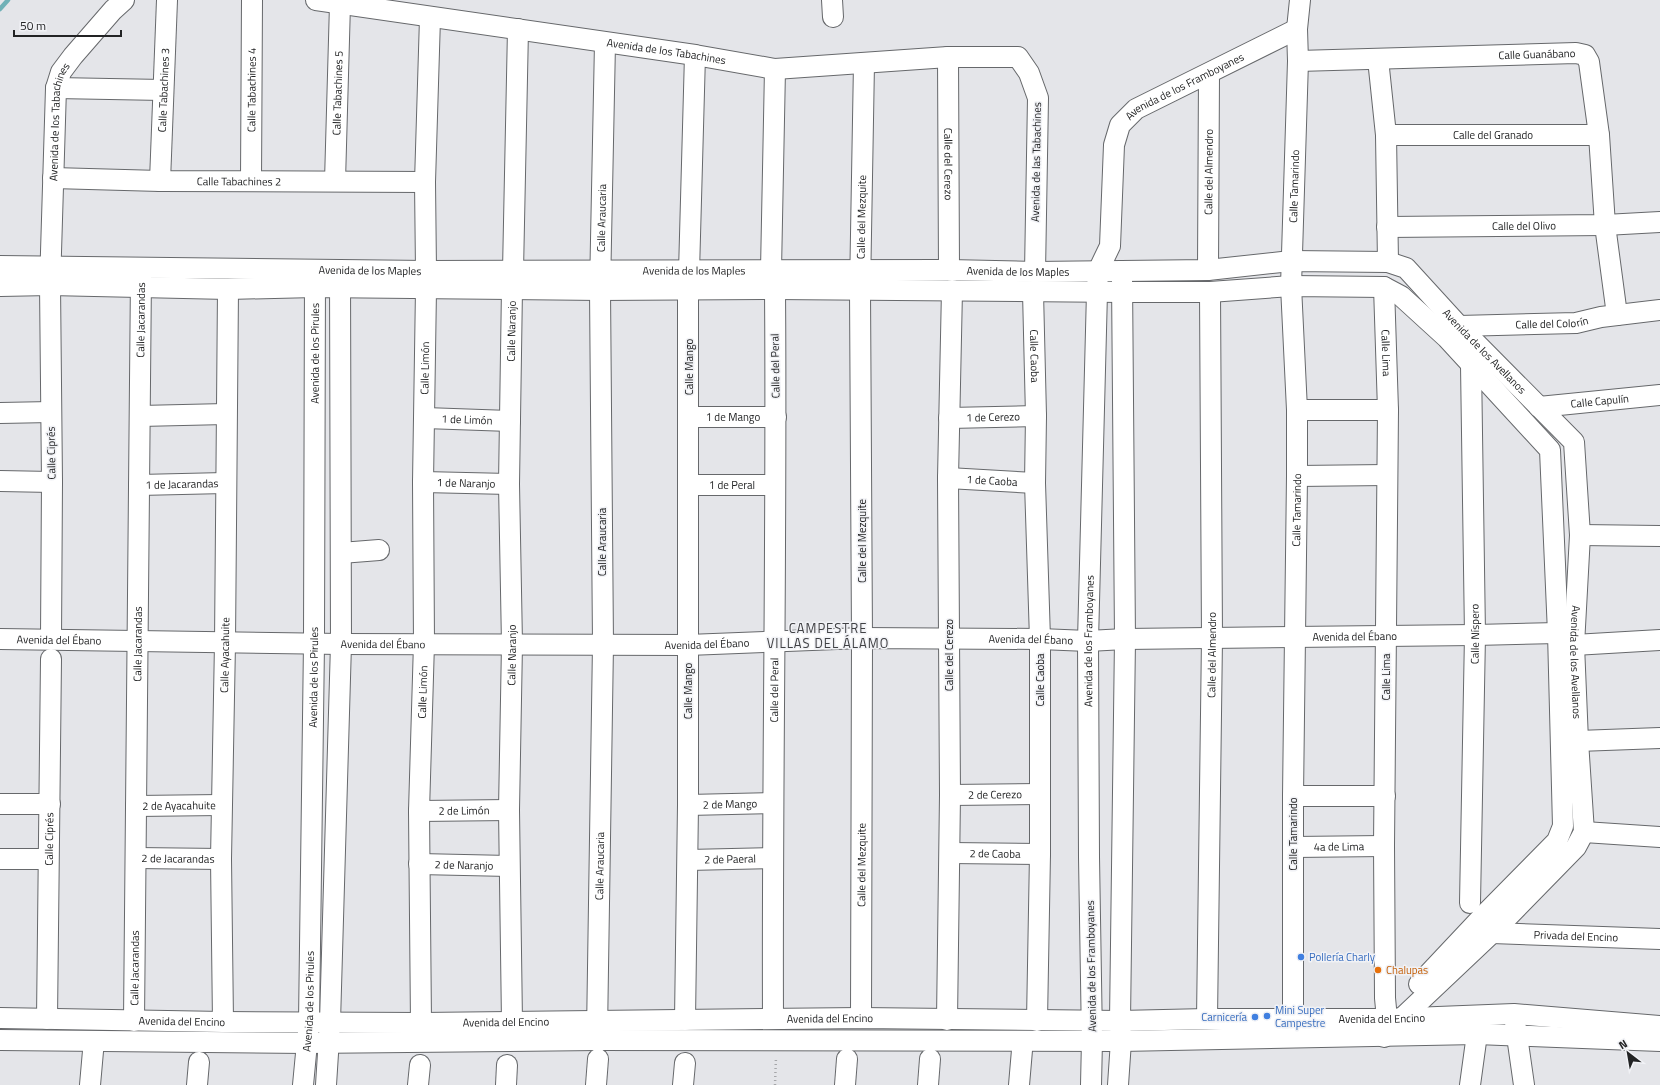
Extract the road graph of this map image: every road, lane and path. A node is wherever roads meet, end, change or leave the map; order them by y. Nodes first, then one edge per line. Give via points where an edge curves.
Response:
1 (124, 0) edge
2 (167, 0) edge
3 (252, 0) edge
4 (316, 0) edge
5 (1300, 0) edge
6 (340, 4) junction
7 (430, 18) junction
8 (518, 29) junction
9 (1297, 29) junction
10 (605, 43) junction
11 (696, 55) junction
12 (1018, 56) joint
13 (948, 57) junction
14 (1378, 59) junction
15 (1298, 61) junction
16 (864, 63) junction
17 (775, 69) junction
18 (1209, 74) junction
19 (56, 88) junction
20 (163, 90) junction
21 (1599, 135) junction
22 (1386, 136) junction
23 (53, 178) junction
24 (251, 180) junction
25 (160, 181) junction
26 (335, 181) junction
27 (425, 182) junction
28 (1660, 222) edge
29 (1605, 225) junction
30 (1387, 228) junction
31 (1110, 246) junction
32 (1291, 261) junction
33 (1388, 262) junction
34 (0, 266) edge
35 (142, 268) junction
36 (601, 270) junction
37 (771, 270) junction
38 (949, 270) junction
39 (1208, 270) junction
40 (861, 271) junction
41 (1098, 271) junction
42 (1121, 271) junction
43 (1035, 272) junction
44 (50, 276) junction
45 (315, 278) junction
46 (339, 278) junction
47 (426, 280) junction
48 (513, 280) junction
49 (689, 281) junction
50 (0, 286) edge
51 (1291, 286) junction
52 (1384, 286) junction
53 (141, 288) junction
54 (228, 289) junction
55 (600, 290) junction
56 (775, 290) junction
57 (952, 290) junction
58 (860, 291) junction
59 (1033, 292) junction
60 (1097, 292) junction
61 (1123, 292) junction
62 (1210, 292) junction
63 (1660, 310) edge
64 (1617, 315) junction
65 (1453, 332) junction
66 (1471, 365) junction
67 (1660, 395) edge
68 (1539, 407) junction
69 (1297, 410) junction
70 (1388, 410) junction
71 (51, 412) junction
72 (0, 413) edge
73 (226, 414) junction
74 (140, 416) junction
75 (1036, 416) junction
76 (689, 417) junction
77 (776, 417) junction
78 (425, 418) junction
79 (949, 418) junction
80 (510, 421) junction
81 (1387, 475) junction
82 (1297, 476) junction
83 (948, 478) junction
84 (0, 481) edge
85 (52, 482) junction
86 (423, 482) junction
87 (225, 483) junction
88 (1035, 483) junction
89 (509, 484) junction
90 (140, 485) junction
91 (689, 485) junction
92 (775, 485) junction
93 (1580, 535) junction
94 (1660, 536) edge
95 (379, 550) dead end
96 (341, 553) junction
97 (1558, 633) junction
98 (1386, 635) junction
99 (1475, 635) junction
100 (1295, 637) junction
101 (862, 638) junction
102 (949, 638) junction
103 (1212, 638) junction
104 (0, 639) edge
105 (1040, 639) junction
106 (1125, 639) junction
107 (138, 640) junction
108 (1660, 640) edge
109 (1088, 641) junction
110 (775, 642) junction
111 (225, 643) junction
112 (314, 643) junction
113 (424, 643) junction
114 (341, 644) junction
115 (512, 644) junction
116 (602, 644) junction
117 (1574, 644) junction
118 (688, 645) junction
119 (51, 649) junction
120 (1660, 738) edge
121 (1578, 741) junction
122 (1040, 794) junction
123 (950, 795) junction
124 (1293, 796) junction
125 (1385, 796) junction
126 (773, 803) junction
127 (0, 804) edge
128 (50, 804) junction
129 (222, 805) junction
130 (688, 805) junction
131 (136, 806) junction
132 (509, 810) junction
133 (419, 811) junction
134 (1584, 832) junction
135 (1660, 837) edge
136 (1384, 846) junction
137 (1294, 847) junction
138 (950, 853) junction
139 (1040, 854) junction
140 (136, 858) junction
141 (772, 858) junction
142 (0, 859) edge
143 (48, 859) junction
144 (221, 859) junction
145 (688, 860) junction
146 (419, 864) junction
147 (509, 866) junction
148 (1470, 903) dead end
149 (1660, 925) edge
150 (1497, 927) junction
151 (1660, 939) edge
152 (1514, 1014) junction
153 (0, 1018) edge
154 (860, 1018) junction
155 (47, 1019) junction
156 (772, 1019) junction
157 (1207, 1019) junction
158 (134, 1020) junction
159 (685, 1020) junction
160 (947, 1020) junction
161 (1091, 1020) junction
162 (1293, 1020) junction
163 (597, 1021) junction
164 (1037, 1021) junction
165 (1120, 1021) junction
166 (223, 1022) junction
167 (309, 1022) junction
168 (330, 1022) junction
169 (512, 1022) junction
170 (421, 1023) junction
171 (1660, 1026) edge
172 (1386, 1028) junction
173 (1477, 1034) junction
174 (1516, 1035) junction
175 (0, 1040) edge
176 (777, 1040) junction
177 (1092, 1040) junction
178 (1121, 1041) junction
179 (1660, 1041) edge
180 (307, 1043) junction
181 (329, 1043) junction
182 (597, 1050) junction
183 (1022, 1050) dead end
184 (93, 1052) dead end
185 (847, 1059) dead end
186 (930, 1059) dead end
187 (199, 1062) dead end
188 (685, 1063) dead end
189 (420, 1065) dead end
190 (507, 1065) dead end
191 (90, 1085) edge
192 (197, 1085) edge
193 (303, 1085) edge
194 (326, 1085) edge
195 (418, 1085) edge
196 (506, 1085) edge
197 (596, 1085) edge
198 (683, 1085) edge
199 (775, 1085) edge
200 (845, 1085) edge
201 (928, 1085) edge
202 (1019, 1085) edge
203 (1091, 1085) edge
204 (1118, 1085) edge
205 (1470, 1085) edge
206 (1524, 1085) edge

1 - 19 street, Avenida de los Tabachines via 61,72
2 - 20 street, Calle Tabachines 3
3 - 24 street, Calle Tabachines 4
4 - 6 street, Avenida de los Tabachines
5 - 9 street, Calle Tamarindo
6 - 7 street, Avenida de los Tabachines
6 - 26 street, Calle Tabachines 5
7 - 8 street, Avenida de los Tabachines
7 - 27 street, Calle Limón
8 - 10 street, Avenida de los Tabachines
8 - 48 street, Calle Naranjo
9 - 15 street, Calle Tamarindo
9 - 18 street, Avenida de los Framboyanes
10 - 11 street, Avenida de los Tabachines
10 - 36 street, Calle Araucaria
11 - 17 street, Avenida de los Tabachines
11 - 49 street, Calle Mango
12 - 13 street, Avenida de los Tabachines
12 - 43 street, Avenida de las Tabachines via 1029,73 1038,98
13 - 16 street, Avenida de los Tabachines
13 - 38 street, Calle del Cerezo
14 - 15 street, Calle Guanábano
14 - 21 street, Calle Guanábano via 1576,53 1585,55 1589,62
14 - 22 street
15 - 32 street, Calle Tamarindo
16 - 17 street, Avenida de los Tabachines
16 - 40 street, Calle del Mezquite
17 - 37 street
18 - 31 street, Avenida de los Framboyanes via 1136,109 1120,125 1114,145
18 - 39 street, Calle del Almendro
19 - 20 street
19 - 23 street, Avenida de los Tabachines
20 - 25 street, Calle Tabachines 3
21 - 22 street, Calle del Granado
21 - 29 street, Calle Guanábano
22 - 30 street
23 - 25 street, Calle Tabachines 2
23 - 44 street, Avenida de los Tabachines
24 - 25 street, Calle Tabachines 2
24 - 26 street, Calle Tabachines 2
26 - 27 street, Calle Tabachines 2
27 - 47 street, Calle Limón
28 - 29 street, Calle del Olivo
29 - 30 street, Calle del Olivo
29 - 64 street, Calle Guanábano
30 - 33 street
31 - 41 street, Avenida de los Framboyanes
31 - 42 street, Avenida de los Framboyanes
32 - 33 street, Avenida de los Maples
32 - 39 street, Avenida de los Maples
32 - 51 street, Calle Tamarindo
33 - 65 street, Avenida de los Avellanos via 1406,268
34 - 44 street, Avenida de los Maples
35 - 44 street, Avenida de los Maples
35 - 45 street, Avenida de los Maples
35 - 53 street, Calle Jacarandas
36 - 48 street, Avenida de los Maples
36 - 49 street, Avenida de los Maples
36 - 55 street, Calle Araucaria
37 - 40 street, Avenida de los Maples
37 - 49 street, Avenida de los Maples
38 - 40 street, Avenida de los Maples
38 - 43 street, Avenida de los Maples
39 - 42 street, Avenida de los Maples
40 - 58 street, Calle del Mezquite
41 - 42 street, Avenida de los Maples
41 - 43 street, Avenida de los Maples
41 - 60 street, Avenida de los Framboyanes
42 - 61 street, Avenida de los Framboyanes
44 - 50 street, Avenida de los Maples
44 - 53 street, Avenida de los Maples
44 - 71 street, Calle Ciprés
45 - 46 street, Avenida de los Maples
45 - 54 street, Avenida de los Maples
45 - 112 street, Avenida de los Pirules
46 - 47 street, Avenida de los Maples
46 - 96 street, Avenida de los Pirules
47 - 48 street, Avenida de los Maples
47 - 78 street, Calle Limón
48 - 55 street, Avenida de los Maples
48 - 80 street, Calle Naranjo
49 - 55 street, Avenida de los Maples
49 - 56 street, Avenida de los Maples
49 - 76 street, Calle Mango
51 - 52 street, Avenida de los Maples
51 - 62 street, Avenida de los Maples
51 - 69 street, Calle Tamarindo
52 - 65 street, Avenida de los Avellanos
52 - 70 street, Calle Lima
53 - 54 street, Avenida de los Maples
53 - 74 street, Calle Jacarandas
54 - 73 street, Calle Ayacahuite
55 - 116 street, Calle Araucaria
56 - 58 street, Avenida de los Maples
56 - 77 street, Calle del Peral
57 - 58 street, Avenida de los Maples
57 - 59 street, Avenida de los Maples
57 - 79 street, Calle del Cerezo
58 - 101 street, Calle del Mezquite
59 - 60 street, Avenida de los Maples
59 - 75 street, Calle Caoba
60 - 61 street, Avenida de los Maples
60 - 109 street, Avenida de los Framboyanes
61 - 62 street, Avenida de los Maples
61 - 106 street, Avenida de los Framboyanes
62 - 103 street, Calle del Almendro
63 - 64 street, Calle del Colorín
64 - 65 street, Calle del Colorín via 1576,322
65 - 66 street, Avenida de los Avellanos
65 - 68 street, Avenida de los Avellanos
66 - 97 street, Avenida de los Avellanos via 1550,450
66 - 99 street, Calle Níspero
67 - 68 street, Calle Capulín
68 - 93 street, Avenida de los Avellanos via 1574,442
69 - 70 street
69 - 82 street, Calle Tamarindo
70 - 81 street, Calle Lima
71 - 72 street
71 - 85 street, Calle Ciprés
73 - 74 street
73 - 87 street, Calle Ayacahuite
74 - 90 street, Calle Jacarandas
75 - 79 street, 1 de Cerezo
75 - 88 street, Calle Caoba
76 - 77 street, 1 de Mango
76 - 91 street, Calle Mango
77 - 92 street, Calle del Peral
78 - 80 street, 1 de Limón
78 - 86 street, Calle Limón
79 - 83 street, Calle del Cerezo
80 - 89 street, Calle Naranjo
81 - 82 street
81 - 98 street, Calle Lima
82 - 100 street, Calle Tamarindo
83 - 88 street, 1 de Caoba
83 - 102 street, Calle del Cerezo
84 - 85 street
85 - 119 street, Calle Ciprés
86 - 89 street, 1 de Naranjo
86 - 113 street, Calle Limón
87 - 90 street, 1 de Jacarandas
87 - 111 street, Calle Ayacahuite
88 - 105 street, Calle Caoba
89 - 115 street, Calle Naranjo
90 - 107 street, Calle Jacarandas
91 - 92 street, 1 de Peral
91 - 118 street, Calle Mango
92 - 110 street, Calle del Peral
93 - 94 street
93 - 117 street, Avenida de los Avellanos
95 - 96 street
96 - 114 street, Avenida de los Pirules
97 - 99 street, Avenida del Ébano
97 - 172 street, Avenida de los Avellanos via 1563,826 1557,841 1482,917
98 - 99 street, Avenida del Ébano
98 - 100 street, Avenida del Ébano
98 - 125 street, Calle Lima
99 - 148 street, Calle Níspero
100 - 103 street, Avenida del Ébano
100 - 124 street, Calle Tamarindo
101 - 102 street, Avenida del Ébano
101 - 110 street, Avenida del Ébano
101 - 154 street, Calle del Mezquite
102 - 105 street, Avenida del Ébano
102 - 123 street, Calle del Cerezo
103 - 106 street, Avenida del Ébano
103 - 157 street, Calle del Almendro
104 - 119 street, Avenida del Ébano
105 - 109 street, Avenida del Ébano
105 - 122 street, Calle Caoba
106 - 109 street, Avenida del Ébano
106 - 165 street, Avenida de los Framboyanes
107 - 111 street, Avenida del Ébano
107 - 119 street, Avenida del Ébano
107 - 131 street, Calle Jacarandas
108 - 117 street
109 - 161 street, Avenida de los Framboyanes
110 - 118 street, Avenida del Ébano
110 - 126 street, Calle del Peral
111 - 112 street, Avenida del Ébano
111 - 129 street, Calle Ayacahuite
112 - 114 street, Avenida del Ébano
112 - 167 street, Avenida de los Pirules
113 - 114 street, Avenida del Ébano
113 - 115 street, Avenida del Ébano
113 - 133 street, Calle Limón
114 - 168 street, Avenida de los Pirules
115 - 116 street, Avenida del Ébano
115 - 132 street, Calle Naranjo
116 - 118 street, Avenida del Ébano
116 - 163 street, Calle Araucaria
117 - 121 street, Avenida de los Avellanos
118 - 130 street, Calle Mango
119 - 128 street, Calle Ciprés
120 - 121 street
121 - 134 street, Avenida de los Avellanos
122 - 123 street, 2 de Cerezo
122 - 139 street, Calle Caoba
123 - 138 street, Calle del Cerezo
124 - 125 street
124 - 137 street, Calle Tamarindo
125 - 136 street, Calle Lima
126 - 130 street, 2 de Mango
126 - 141 street, Calle del Peral
127 - 128 street
128 - 143 street, Calle Ciprés
129 - 131 street, 2 de Ayacahuite
129 - 144 street, Calle Ayacahuite
130 - 145 street, Calle Mango
131 - 140 street, Calle Jacarandas
132 - 133 street, 2 de Limón
132 - 147 street, Calle Naranjo
133 - 146 street, Calle Limón
134 - 135 street
134 - 150 street via 1576,847
136 - 137 street, 4a de Lima
136 - 172 street, Calle Lima
137 - 162 street, Calle Tamarindo
138 - 139 street, 2 de Caoba
138 - 160 street, Calle del Cerezo
139 - 164 street, Calle Caoba
140 - 144 street, 2 de Jacarandas
140 - 158 street, Calle Jacarandas
141 - 145 street, 2 de Paeral
141 - 156 street, Calle del Peral
142 - 143 street
143 - 155 street, Calle Ciprés
144 - 166 street, Calle Ayacahuite
145 - 159 street, Calle Mango
146 - 147 street, 2 de Naranjo
146 - 170 street, Calle Limón
147 - 169 street, Calle Naranjo
149 - 150 street, Privada del Encino
150 - 151 street, Privada del Encino
150 - 172 street
152 - 171 street, Avenida del Encino
152 - 172 street, Avenida del Encino
152 - 174 street
153 - 155 street, Avenida del Encino
154 - 156 street, Avenida del Encino
154 - 160 street, Avenida del Encino
155 - 158 street, Avenida del Encino
156 - 159 street, Avenida del Encino
157 - 162 street, Avenida del Encino
157 - 165 street, Avenida del Encino
158 - 166 street, Avenida del Encino
159 - 163 street, Avenida del Encino
160 - 164 street, Avenida del Encino
161 - 164 street, Avenida del Encino
161 - 165 street, Avenida del Encino
161 - 177 street, Avenida de los Framboyanes
162 - 172 street, Avenida del Encino
163 - 169 street, Avenida del Encino
163 - 182 street, Calle Araucaria
165 - 178 street, Avenida de los Framboyanes
166 - 167 street, Avenida del Encino
167 - 168 street, Avenida del Encino
167 - 180 street, Avenida de los Pirules
168 - 170 street, Avenida del Encino
168 - 181 street, Avenida de los Pirules
169 - 170 street, Avenida del Encino
172 - 173 street, Avenida del Encino
172 - 178 street, Avenida del Encino
173 - 174 street, Avenida del Encino
173 - 205 street
174 - 179 street, Avenida del Encino
174 - 206 street
175 - 180 street, Avenida del Encino
176 - 177 street, Avenida del Encino
176 - 182 street, Avenida del Encino
176 - 199 path
177 - 178 street, Avenida del Encino
177 - 203 street, Avenida de los Framboyanes
178 - 204 street, Avenida de los Framboyanes
180 - 181 street, Avenida del Encino
180 - 193 street, Avenida de los Pirules
181 - 182 street, Avenida del Encino
181 - 194 street, Avenida de los Pirules
182 - 197 street, Calle Araucaria
183 - 202 street
184 - 191 street
185 - 200 street
186 - 201 street
187 - 192 street
188 - 198 street
189 - 195 street
190 - 196 street

